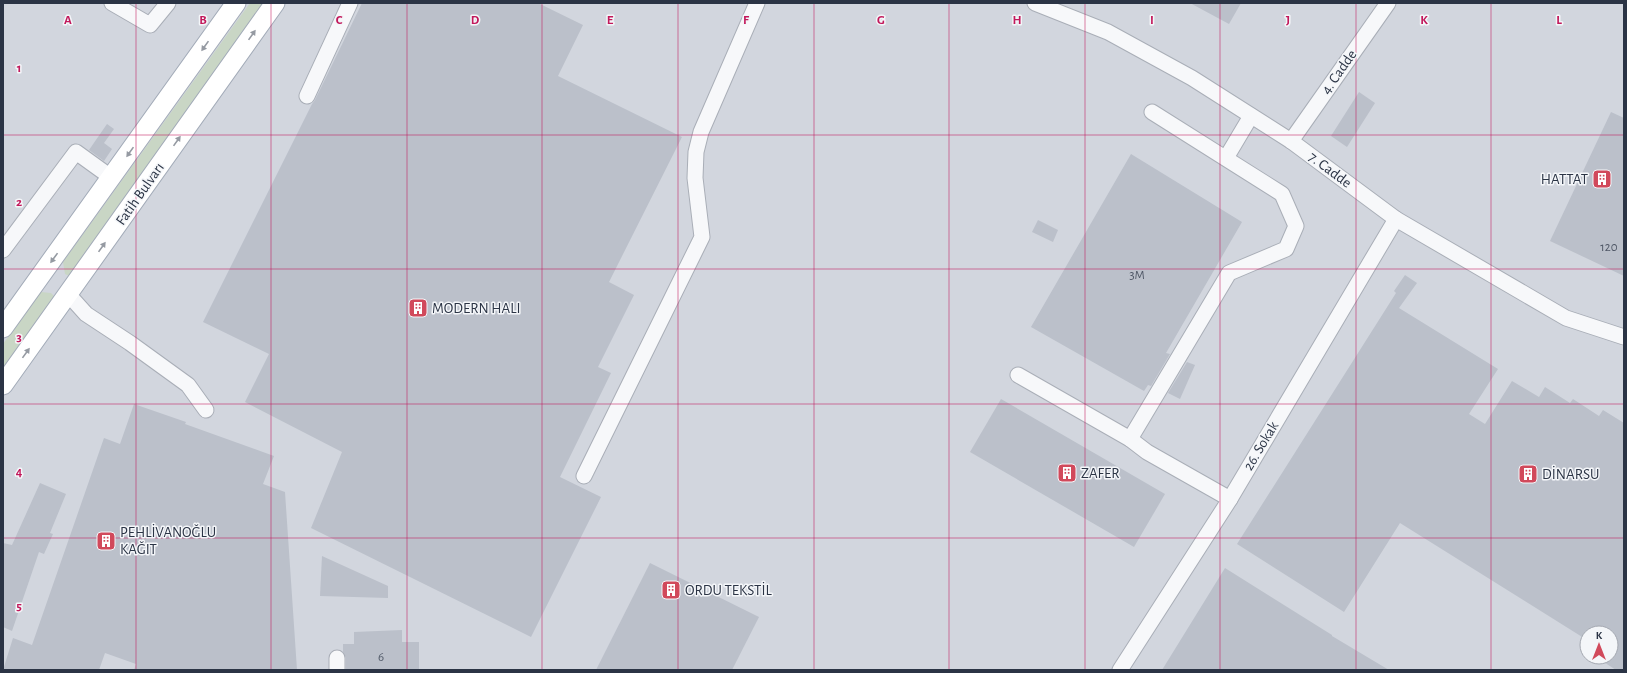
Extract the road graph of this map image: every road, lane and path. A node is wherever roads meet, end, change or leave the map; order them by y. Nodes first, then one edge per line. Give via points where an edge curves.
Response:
1 (112, 3) edge
2 (168, 3) edge
3 (236, 3) edge
4 (276, 3) edge
5 (350, 3) edge
6 (1035, 3) edge
7 (1388, 3) edge
8 (753, 4) edge
9 (306, 96) dead end
10 (1152, 112) dead end
11 (1251, 116) junction
12 (1291, 141) junction
13 (1226, 158) junction
14 (112, 178) junction
15 (1396, 219) junction
16 (3, 250) edge
17 (68, 294) junction
18 (3, 328) edge
19 (1624, 338) edge
20 (1018, 375) dead end
21 (3, 384) edge
22 (206, 410) dead end
23 (1130, 440) junction
24 (584, 476) dead end
25 (1230, 499) junction
26 (1120, 670) edge

1 - 2 street via 150,25
3 -> 14 main road
17 -> 4 main road, Fatih Bulvarı
5 - 9 street
6 - 11 street, 7. Cadde via 1108,32 1192,78
7 - 12 street, 4. Cadde
8 - 24 street via 701,132 696,152 695,178 702,237
10 - 13 street
11 - 12 street, 7. Cadde
11 - 13 street
12 - 15 street, 7. Cadde
13 - 23 street via 1282,194 1296,226 1286,249 1229,273
14 - 16 street via 76,152
14 -> 18 main road
15 - 19 street, 7. Cadde via 1566,318
15 - 25 street, 26. Sokak
21 -> 17 main road, Fatih Bulvarı
17 - 22 street via 86,314 188,385
20 - 23 street
23 - 25 street
25 - 26 street, 26. Sokak

